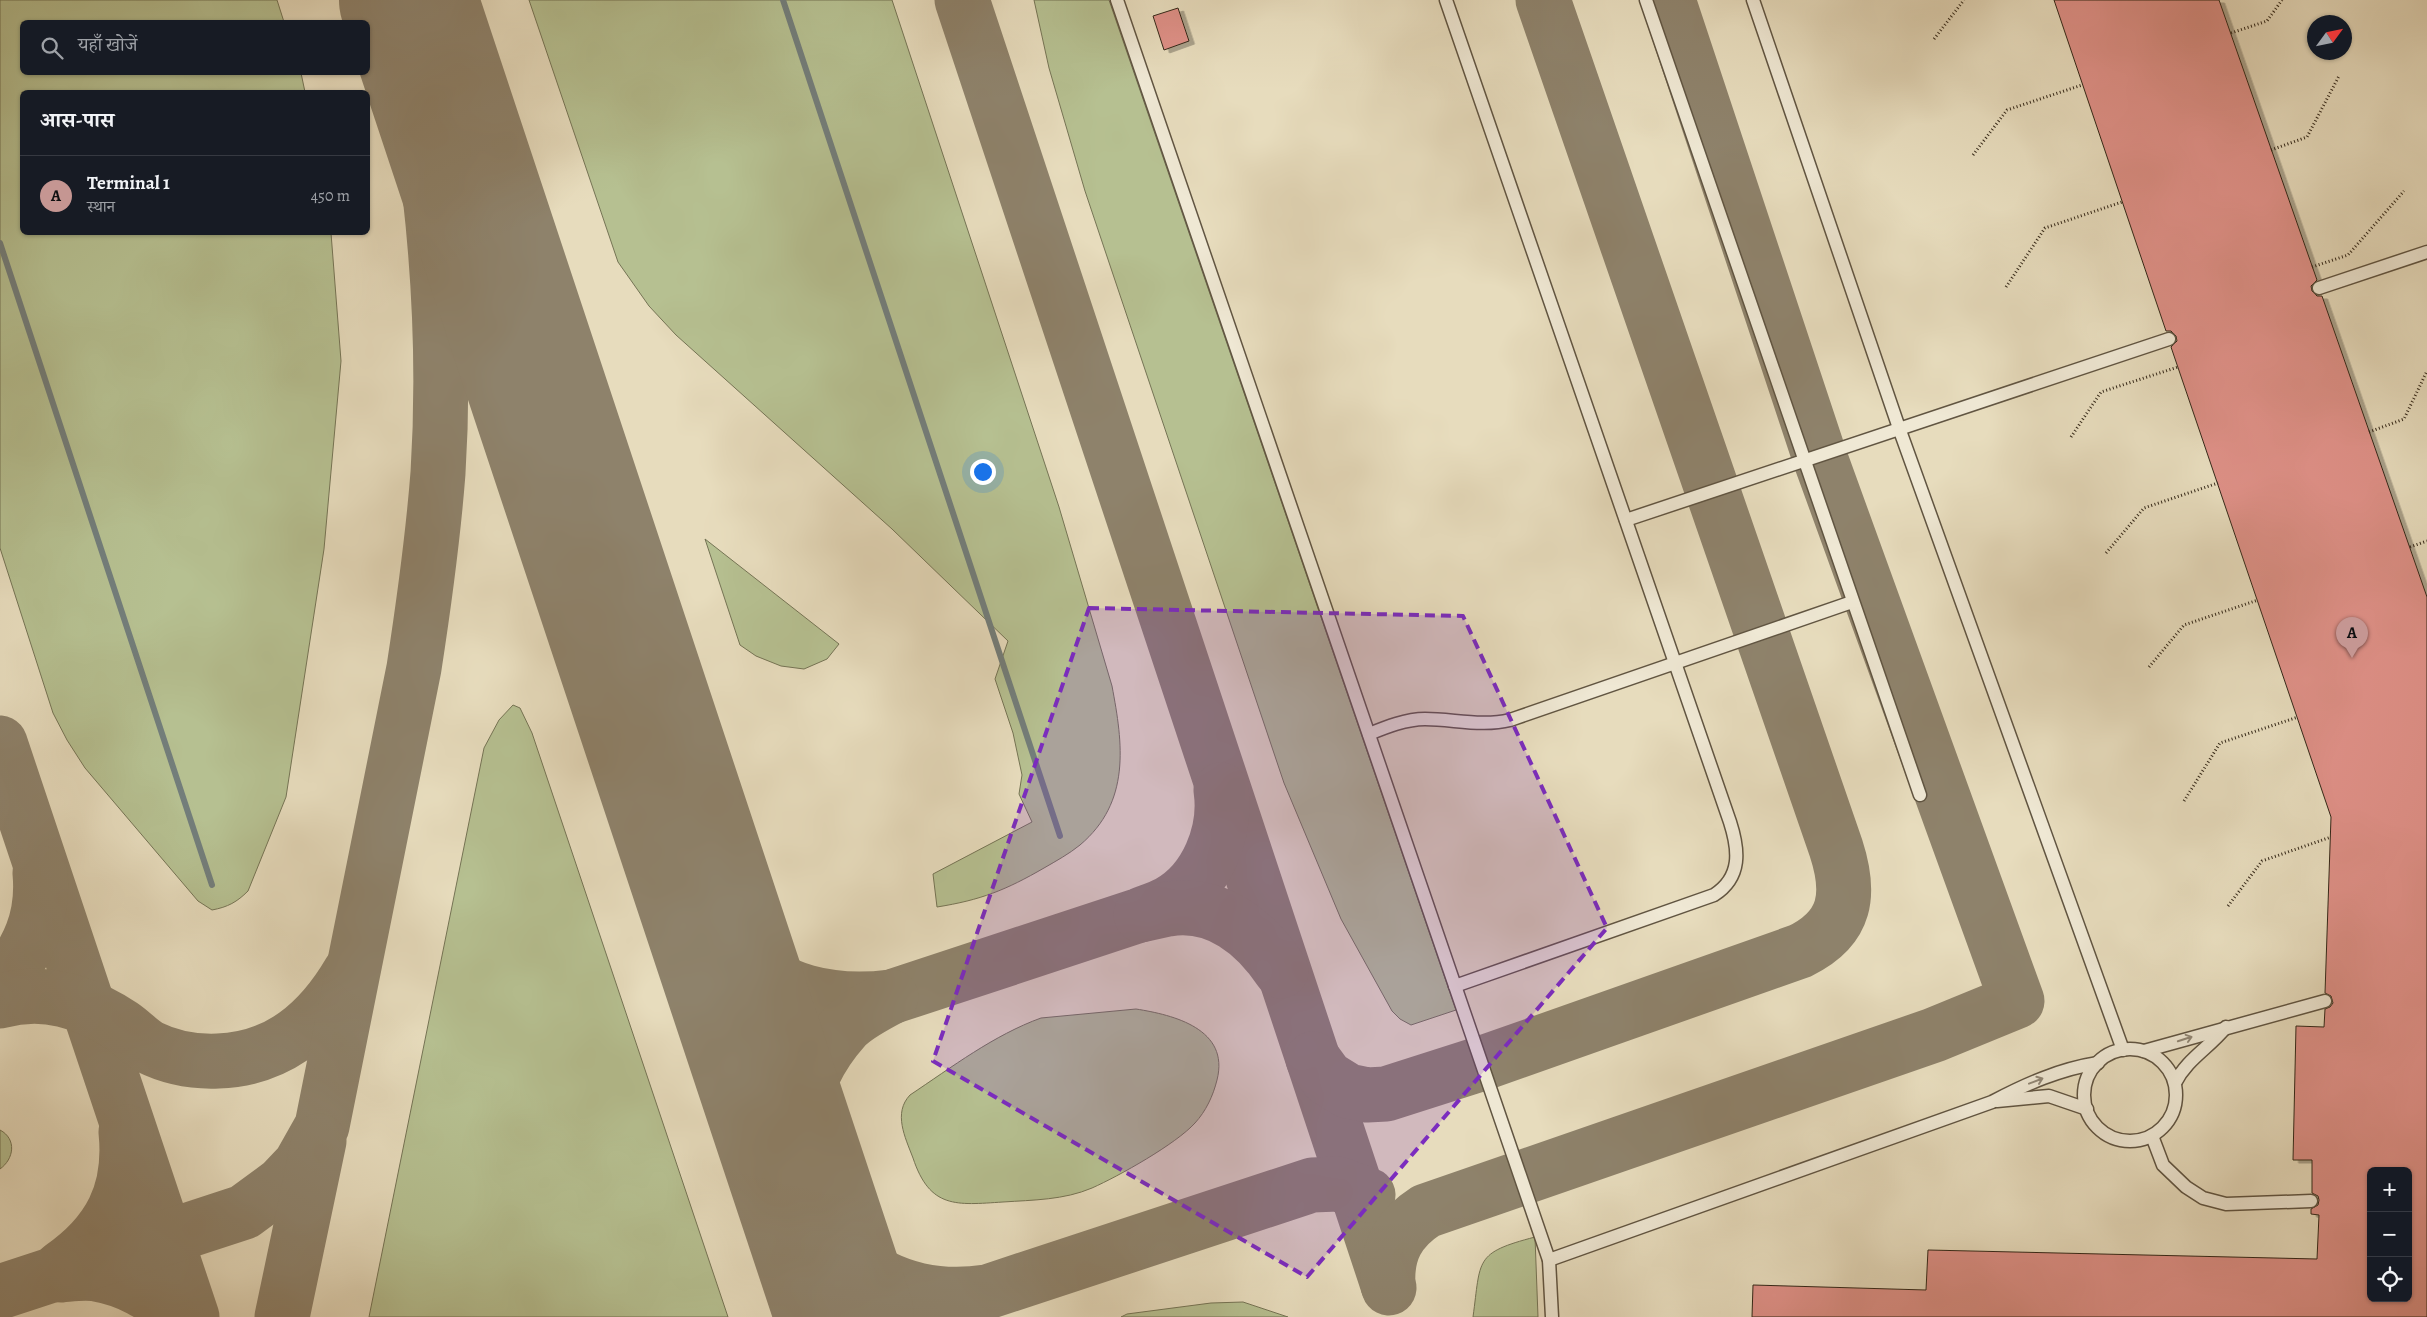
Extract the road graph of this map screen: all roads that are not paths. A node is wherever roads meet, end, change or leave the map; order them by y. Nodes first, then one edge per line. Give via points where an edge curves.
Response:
1 (1117, 0) edge
2 (1446, 0) edge
3 (1646, 0) edge
4 (1753, 0) edge
5 (2427, 252) edge
6 (2319, 288) dead end
7 (2169, 339) dead end
8 (1899, 428) junction
9 (1804, 460) junction
10 (1626, 520) junction
11 (1852, 602) junction
12 (1675, 662) junction
13 (1368, 734) junction
14 (1920, 795) dead end
15 (1454, 986) junction
16 (2325, 1001) dead end
17 (2226, 1027) junction
18 (2123, 1050) junction
19 (2144, 1051) junction
20 (2098, 1063) junction
21 (2175, 1084) junction
22 (1992, 1102) junction
23 (2087, 1109) junction
24 (2152, 1136) junction
25 (2311, 1201) dead end
26 (1549, 1260) junction
27 (1552, 1317) edge

1 - 13 lane
2 - 10 lane
3 - 9 lane
4 - 8 lane
5 - 6 lane
7 - 8 lane
8 - 9 lane
8 - 18 lane
9 - 10 lane
9 - 11 lane
10 - 12 lane
11 - 12 lane
11 - 14 lane
12 - 13 lane via 1499,723 1424,719
12 - 15 lane via 1737,843 1736,868 1729,881 1714,895 1699,901
13 - 15 lane
15 - 26 lane
16 - 17 lane
19 -> 17 lane
17 - 21 lane via 2212,1044 2190,1061
18 - 19 lane
18 - 20 lane
19 - 21 lane via 2167,1068
22 -> 20 lane via 2019,1087 2054,1074
20 - 23 lane via 2084,1091
21 - 24 lane via 2175,1107 2169,1120
22 - 23 lane via 2050,1096
22 - 26 lane
23 - 24 lane via 2098,1128 2109,1136 2122,1141 2136,1141
24 - 25 lane via 2163,1165 2203,1198 2226,1204
26 - 27 lane

